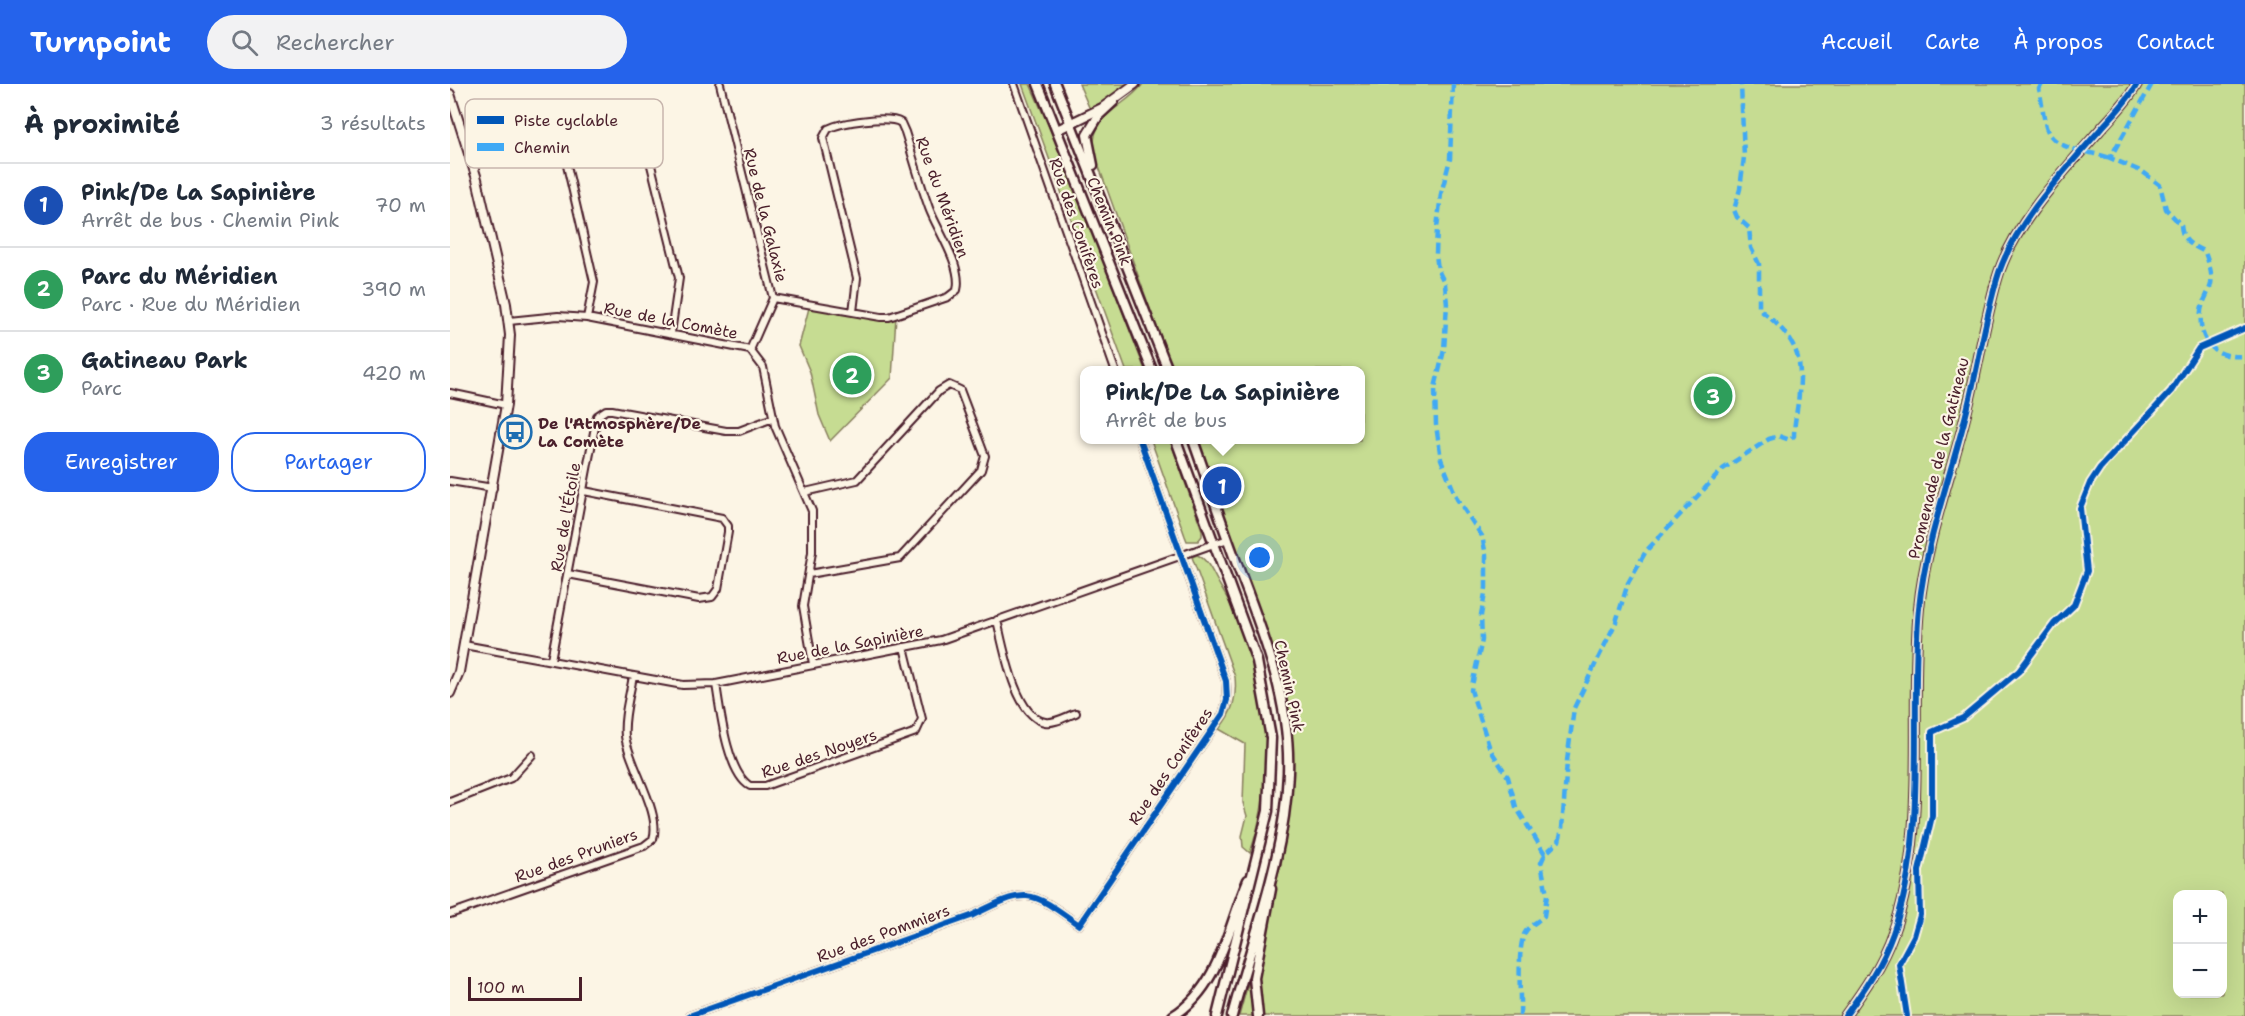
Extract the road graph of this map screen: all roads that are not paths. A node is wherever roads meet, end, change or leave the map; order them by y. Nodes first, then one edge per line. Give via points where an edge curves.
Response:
1 (720, 84) edge
2 (1014, 84) edge
3 (1038, 84) edge
4 (1055, 84) edge
5 (1135, 84) edge
6 (2137, 84) edge
7 (450, 94) edge
8 (1113, 101) junction
9 (1071, 124) junction
10 (1057, 130) junction
11 (465, 142) edge
12 (473, 168) edge
13 (568, 168) edge
14 (652, 168) edge
15 (1134, 281) junction
16 (773, 298) junction
17 (853, 312) junction
18 (587, 318) junction
19 (509, 321) junction
20 (671, 333) junction
21 (750, 350) junction
22 (1114, 366) edge
23 (1150, 366) edge
24 (1166, 366) edge
25 (450, 393) edge
26 (506, 405) junction
27 (773, 418) junction
28 (1141, 444) edge
29 (1177, 444) edge
30 (1193, 444) edge
31 (450, 481) edge
32 (493, 488) junction
33 (584, 491) junction
34 (805, 492) junction
35 (1228, 539) junction
36 (1214, 544) junction
37 (1182, 557) junction
38 (568, 574) junction
39 (809, 574) junction
40 (997, 620) junction
41 (464, 645) junction
42 (904, 647) junction
43 (551, 660) junction
44 (813, 664) junction
45 (633, 676) junction
46 (716, 684) junction
47 (450, 693) edge
48 (1076, 713) dead end
49 (532, 755) dead end
50 (450, 802) edge
51 (1276, 856) junction
52 (1258, 858) junction
53 (450, 914) edge
54 (1079, 925) joint
55 (689, 1016) edge
56 (1173, 1016) edge
57 (1217, 1016) edge
58 (1232, 1016) edge
59 (1258, 1016) edge
60 (1845, 1016) edge

1 - 16 street, Rue de la Galaxie
2 - 22 street, Rue des Conifères
3 - 10 main road, Chemin Pink
4 - 9 main road, Chemin Pink
5 - 8 street
6 - 60 street, Promenade de la Gatineau via 2021,229 1997,276 1969,403 1925,560 1919,610 1912,833 1906,883 1893,933 1871,981
7 - 11 street
8 - 9 street
8 - 15 main road via 1089,129 1088,148
9 - 10 street
9 - 15 main road, Chemin Pink
10 - 23 main road, Chemin Pink
12 - 19 street
13 - 18 street via 594,282
14 - 20 street via 676,263 679,290
15 - 24 main road, Chemin Pink
16 - 17 street, Rue du Méridien
16 - 21 street, Rue de la Galaxie
17 - 17 street, Rue du Méridien via 896,316 957,290 942,233 930,210 905,132 901,123 892,119 833,126 823,138 857,278
18 - 19 street, Rue de la Comète via 558,316
18 - 20 street, Rue de la Comète
19 - 26 street
20 - 21 street, Rue de la Comète
21 - 27 street, Rue de la Comète via 765,375
25 - 26 street
26 - 32 street
27 - 33 street, Rue de l'Étoile via 739,430 726,430 606,410 595,421
27 - 34 street, Rue de la Comète
28 - 37 street, Rue des Conifères
29 - 36 main road, Chemin Pink
30 - 35 main road, Chemin Pink
31 - 32 street
32 - 41 street
33 - 38 street, Rue de l'Étoile
33 - 38 street via 722,518 728,532 718,589 712,597 699,599
34 - 39 street, Rue de la Comète via 814,532
34 - 39 street via 857,480 939,391 949,385 960,390 985,456 981,470 900,558
35 - 36 street, Rue de la Sapinière
35 - 51 main road, Chemin Pink via 1271,657 1284,716 1288,773
36 - 37 street, Rue de la Sapinière
36 - 52 main road, Chemin Pink via 1257,661 1269,717 1271,789
37 - 40 street, Rue de la Sapinière
37 - 54 street, Rue des Conifères via 1226,681 1226,706
38 - 43 street, Rue de l'Étoile
39 - 44 street, Rue de la Comète via 804,614
40 - 42 street, Rue de la Sapinière via 941,640
40 - 48 street via 1014,688 1023,702 1045,722
41 - 43 street, Rue de la Sapinière
41 - 47 street
42 - 44 street, Rue de la Sapinière
42 - 46 street, Rue des Noyers via 922,719 916,732 765,786 750,786 738,772 724,731
43 - 45 street, Rue de la Sapinière
44 - 46 street, Rue de la Sapinière
45 - 46 street, Rue de la Sapinière via 683,685
45 - 53 street, Rue des Pruniers via 625,739 654,821 653,839 644,846
49 - 50 street via 511,778
51 - 58 main road, Chemin Pink
51 - 59 main road via 1254,978
52 - 56 main road via 1210,977 1192,1002
52 - 57 main road, Chemin Pink
54 - 55 street, Rue des Pommiers via 1037,897 1015,895 971,916

